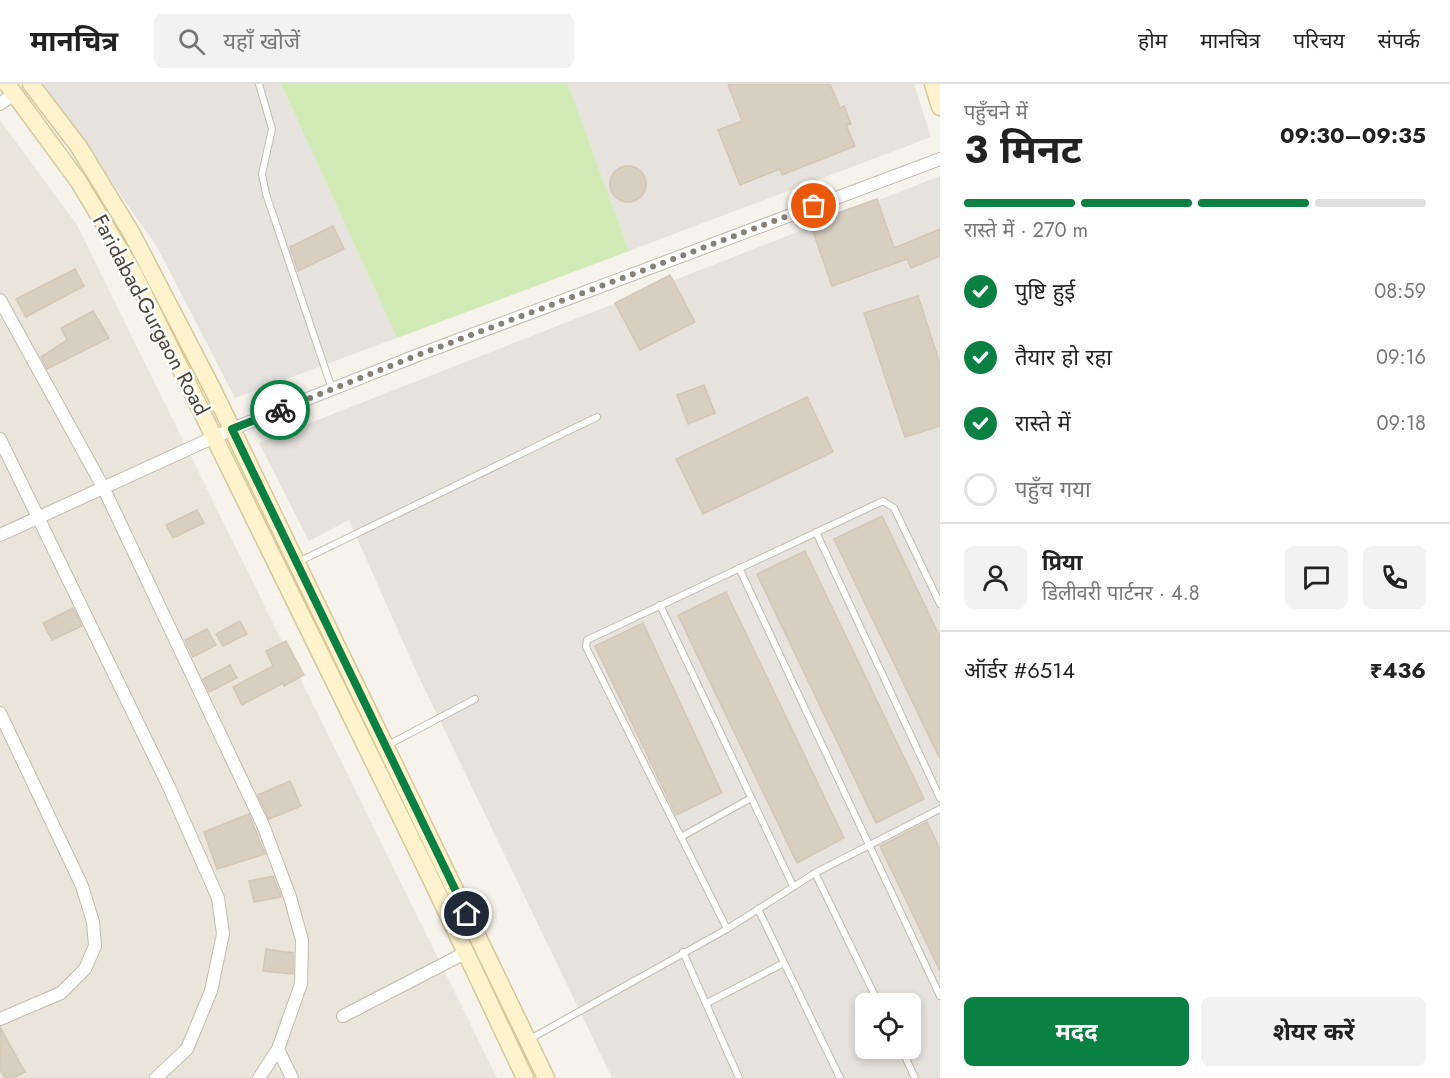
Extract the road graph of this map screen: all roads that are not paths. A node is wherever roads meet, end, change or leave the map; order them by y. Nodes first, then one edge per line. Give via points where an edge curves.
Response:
1 (32, 84) edge
2 (259, 84) edge
3 (933, 84) edge
4 (11, 88) edge
5 (0, 104) edge
6 (940, 107) edge
7 (940, 159) edge
8 (0, 300) edge
9 (332, 389) junction
10 (597, 417) dead end
11 (232, 429) junction
12 (215, 437) junction
13 (0, 439) edge
14 (103, 487) junction
15 (38, 518) junction
16 (816, 532) junction
17 (0, 535) edge
18 (296, 562) junction
19 (739, 568) junction
20 (940, 604) edge
21 (660, 605) junction
22 (475, 699) dead end
23 (0, 713) edge
24 (386, 747) junction
25 (751, 798) junction
26 (940, 798) edge
27 (940, 810) edge
28 (681, 837) junction
29 (869, 843) junction
30 (815, 873) junction
31 (793, 886) junction
32 (758, 909) junction
33 (727, 929) junction
34 (465, 952) junction
35 (683, 952) junction
36 (784, 963) junction
37 (874, 993) edge
38 (940, 996) edge
39 (707, 1002) junction
40 (343, 1016) dead end
41 (0, 1019) edge
42 (528, 1040) junction
43 (278, 1049) junction
44 (906, 1059) edge
45 (156, 1078) edge
46 (259, 1078) edge
47 (292, 1078) edge
48 (525, 1078) edge
49 (546, 1078) edge
50 (739, 1078) edge
51 (840, 1078) edge
52 (915, 1078) edge

1 - 11 main road, Faridabad-Gurgaon Road via 79,147 132,234
2 - 9 lane via 272,129 262,174 266,194
3 - 6 main road
4 - 5 street
4 - 12 main road, Faridabad-Gurgaon Road via 79,182 134,272
7 - 9 street
8 - 14 street
9 - 11 street
10 - 18 lane
11 - 12 street
11 - 18 main road, Faridabad-Gurgaon Road
12 - 14 street
12 - 34 main road, Faridabad-Gurgaon Road
13 - 15 street
14 - 15 street
14 - 43 street via 263,825 290,897 302,940 301,984
15 - 17 street
15 - 45 street via 170,787 218,898 223,934 212,991 187,1049
16 - 19 lane
16 - 20 lane via 877,502 892,504
16 - 26 lane
18 - 24 main road, Faridabad-Gurgaon Road
19 - 21 lane
19 - 29 lane
21 - 25 lane
21 - 28 lane via 594,635 587,640 586,647
22 - 24 lane
23 - 41 street via 82,886 93,922 94,946 86,969 68,987 45,1002
24 - 42 main road, Faridabad-Gurgaon Road
25 - 28 lane
25 - 31 lane
27 - 29 lane
28 - 33 lane
29 - 30 lane
29 - 38 lane
30 - 31 lane
30 - 37 lane
31 - 32 lane
32 - 33 lane
32 - 36 lane
33 - 35 lane
34 - 40 street
34 - 48 main road, Faridabad-Gurgaon Road
35 - 39 lane
35 - 42 lane
36 - 39 lane
36 - 51 lane
39 - 50 lane
42 - 49 main road, Faridabad-Gurgaon Road
43 - 46 street
43 - 47 street
44 - 52 lane

